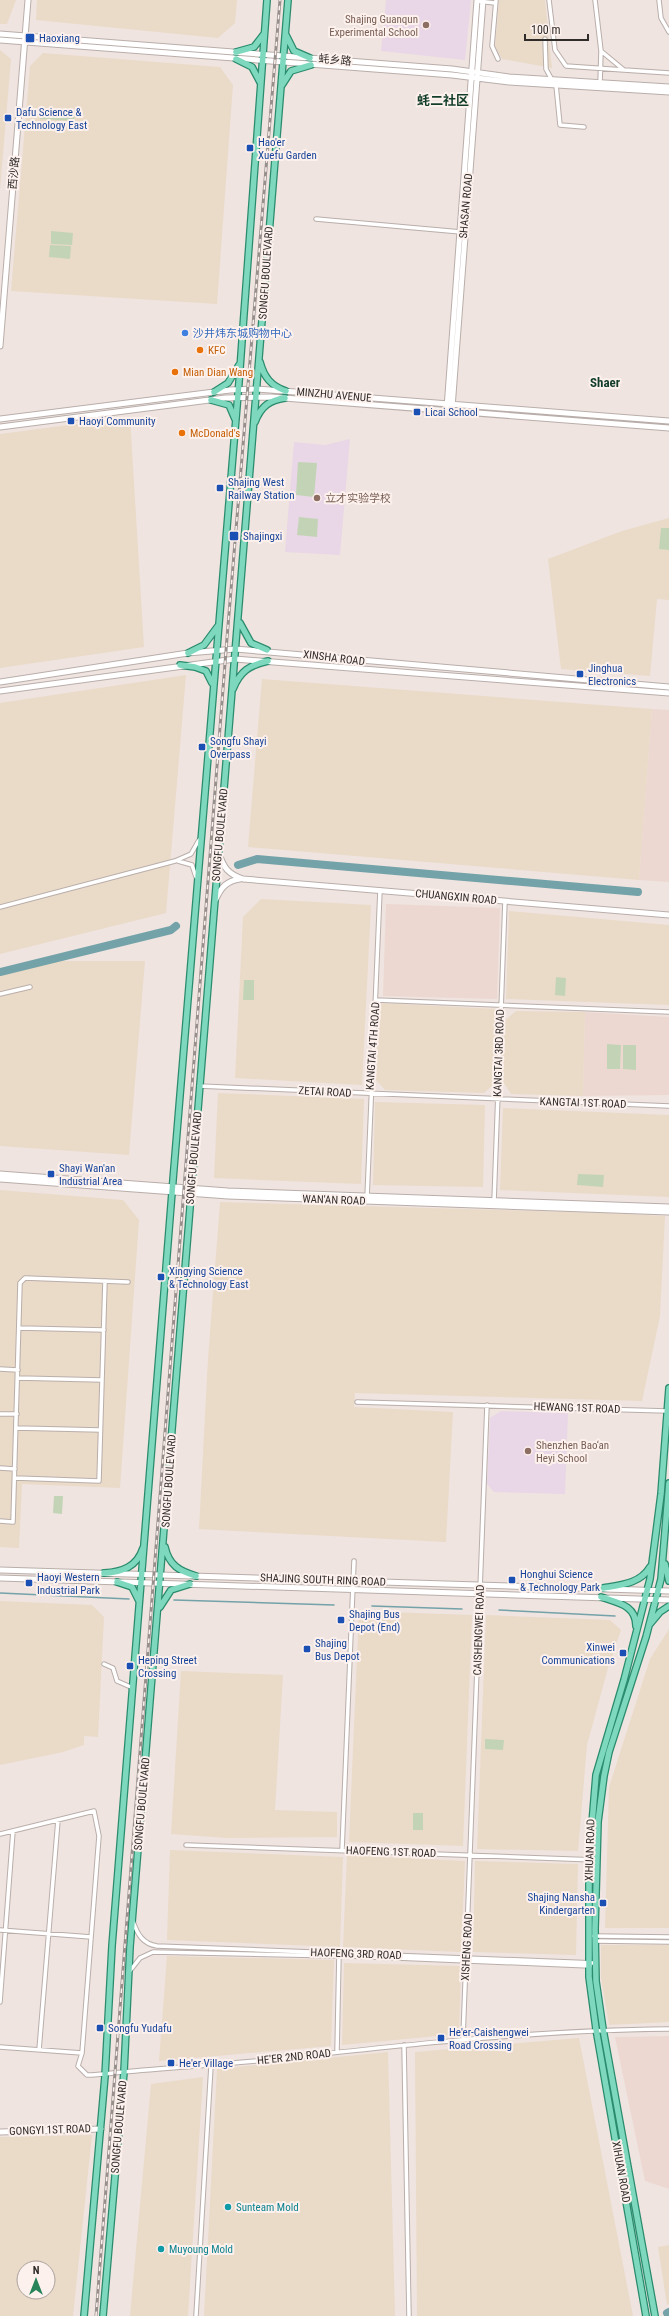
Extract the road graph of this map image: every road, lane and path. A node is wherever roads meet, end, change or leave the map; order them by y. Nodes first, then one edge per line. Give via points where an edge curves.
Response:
1 (28, 0) edge
2 (267, 0) edge
3 (288, 0) edge
4 (548, 0) edge
5 (595, 0) edge
6 (659, 0) edge
7 (480, 1) edge
8 (496, 1) edge
9 (266, 26) junction
10 (285, 27) junction
11 (669, 32) edge
12 (0, 34) edge
13 (25, 39) junction
14 (545, 39) dead end
15 (0, 40) edge
16 (601, 51) junction
17 (236, 52) junction
18 (264, 54) junction
19 (283, 56) junction
20 (310, 58) junction
21 (236, 59) junction
22 (498, 59) dead end
23 (263, 62) junction
24 (282, 63) junction
25 (311, 65) junction
26 (600, 68) junction
27 (624, 70) junction
28 (474, 72) junction
29 (669, 73) edge
30 (474, 78) junction
31 (551, 79) junction
32 (600, 84) junction
33 (556, 85) junction
34 (669, 87) edge
35 (261, 89) junction
36 (669, 92) edge
37 (280, 93) junction
38 (584, 127) dead end
39 (316, 219) dead end
40 (461, 232) junction
41 (0, 346) edge
42 (241, 357) junction
43 (259, 357) junction
44 (257, 389) junction
45 (239, 390) junction
46 (286, 391) junction
47 (214, 392) junction
48 (238, 397) junction
49 (256, 397) junction
50 (285, 398) junction
51 (211, 400) junction
52 (449, 405) junction
53 (449, 411) junction
54 (0, 420) edge
55 (669, 421) edge
56 (236, 425) junction
57 (0, 426) edge
58 (253, 428) junction
59 (669, 428) edge
60 (220, 620) junction
61 (239, 620) junction
62 (217, 649) junction
63 (236, 649) junction
64 (267, 650) junction
65 (188, 653) junction
66 (234, 659) junction
67 (216, 660) junction
68 (268, 661) junction
69 (180, 666) junction
70 (0, 682) edge
71 (669, 687) edge
72 (0, 691) edge
73 (214, 691) junction
74 (669, 693) edge
75 (231, 694) junction
76 (201, 835) junction
77 (219, 853) junction
78 (175, 861) junction
79 (243, 879) junction
80 (198, 882) junction
81 (380, 890) junction
82 (505, 900) junction
83 (215, 901) junction
84 (0, 907) edge
85 (669, 915) edge
86 (30, 987) dead end
87 (0, 994) edge
88 (376, 1000) junction
89 (501, 1005) junction
90 (669, 1012) edge
91 (200, 1086) junction
92 (370, 1094) junction
93 (498, 1100) junction
94 (669, 1106) edge
95 (0, 1174) edge
96 (0, 1179) edge
97 (172, 1190) junction
98 (191, 1191) junction
99 (367, 1198) junction
100 (494, 1203) junction
101 (669, 1207) edge
102 (669, 1212) edge
103 (105, 1281) junction
104 (128, 1282) dead end
105 (19, 1328) junction
106 (104, 1330) junction
107 (0, 1369) edge
108 (18, 1370) junction
109 (18, 1378) junction
110 (102, 1380) junction
111 (669, 1388) edge
112 (356, 1402) dead end
113 (487, 1405) junction
114 (667, 1411) junction
115 (0, 1414) edge
116 (16, 1414) junction
117 (16, 1428) junction
118 (100, 1430) junction
119 (0, 1468) edge
120 (15, 1469) junction
121 (15, 1478) junction
122 (669, 1483) edge
123 (0, 1521) edge
124 (145, 1540) junction
125 (164, 1543) junction
126 (664, 1557) junction
127 (354, 1561) dead end
128 (651, 1565) junction
129 (0, 1570) edge
130 (104, 1573) junction
131 (143, 1574) junction
132 (161, 1575) junction
133 (196, 1576) junction
134 (0, 1578) edge
135 (354, 1581) junction
136 (669, 1581) edge
137 (117, 1582) junction
138 (142, 1583) junction
139 (160, 1584) junction
140 (190, 1584) junction
141 (481, 1586) junction
142 (603, 1588) junction
143 (353, 1590) junction
144 (647, 1590) junction
145 (658, 1591) junction
146 (669, 1591) edge
147 (481, 1594) junction
148 (602, 1597) junction
149 (645, 1599) junction
150 (655, 1599) junction
151 (669, 1600) edge
152 (669, 1606) edge
153 (140, 1607) junction
154 (158, 1615) junction
155 (649, 1626) junction
156 (636, 1634) junction
157 (104, 1664) dead end
158 (133, 1688) junction
159 (58, 1820) junction
160 (13, 1831) junction
161 (0, 1834) edge
162 (186, 1845) dead end
163 (342, 1850) junction
164 (471, 1855) junction
165 (589, 1860) junction
166 (596, 1860) junction
167 (132, 1918) junction
168 (0, 1930) edge
169 (6, 1931) junction
170 (48, 1934) junction
171 (91, 1937) junction
172 (669, 1937) edge
173 (595, 1938) junction
174 (588, 1939) junction
175 (669, 1942) edge
176 (339, 1954) junction
177 (467, 1959) junction
178 (588, 1964) junction
179 (595, 1965) junction
180 (129, 1973) junction
181 (0, 2002) edge
182 (669, 2028) edge
183 (596, 2029) junction
184 (603, 2029) junction
185 (463, 2038) junction
186 (404, 2045) junction
187 (0, 2047) edge
188 (39, 2050) junction
189 (337, 2052) junction
190 (82, 2053) junction
191 (211, 2066) junction
192 (124, 2072) junction
193 (105, 2076) junction
194 (101, 2129) junction
195 (0, 2132) edge
196 (84, 2316) edge
197 (103, 2316) edge
198 (196, 2316) edge
199 (409, 2316) edge
200 (646, 2316) edge
201 (655, 2316) edge

1 - 13 main road, 西沙路
2 - 9 main road, SONGFU BOULEVARD
3 - 10 main road, SONGFU BOULEVARD
4 - 26 street via 555,50 566,66
5 - 16 street
6 - 11 street via 661,18
7 - 8 street
7 - 28 main road, SHASAN ROAD
8 - 22 street via 492,46
9 - 17 main road via 257,45 246,51
9 - 18 main road, SONGFU BOULEVARD
10 - 19 main road, SONGFU BOULEVARD
10 - 20 main road via 287,39 293,49
12 - 13 main road, 蚝乡路
13 - 15 main road, 蚝乡路
13 - 17 main road, 蚝乡路
13 - 21 main road, 蚝乡路
13 - 41 main road, 西沙路
14 - 31 street via 546,69
16 - 26 street
16 - 27 street
17 - 18 main road, 蚝乡路
18 - 19 main road, 蚝乡路
18 - 23 main road, SONGFU BOULEVARD
19 - 20 main road, 蚝乡路
19 - 24 main road, SONGFU BOULEVARD
20 - 28 main road, 蚝乡路
21 - 23 main road, 蚝乡路
21 - 35 main road via 255,69
23 - 24 main road, 蚝乡路
23 - 35 main road, SONGFU BOULEVARD
24 - 25 main road, 蚝乡路
24 - 37 main road, SONGFU BOULEVARD
25 - 30 main road, 蚝乡路
25 - 37 main road via 298,67 289,73
26 - 27 street
26 - 32 street
27 - 29 street
28 - 30 main road, SHASAN ROAD
28 - 31 main road, 蚝乡路
30 - 33 main road, 蚝乡路
30 - 40 main road, SHASAN ROAD
31 - 32 main road, 蚝乡路
31 - 33 street
32 - 33 main road, 蚝乡路
32 - 34 main road, 蚝乡路
32 - 36 main road, 蚝乡路
33 - 38 street via 560,125
35 - 42 main road, SONGFU BOULEVARD
37 - 43 main road, SONGFU BOULEVARD
39 - 40 street
40 - 52 main road, SHASAN ROAD
42 - 45 main road, SONGFU BOULEVARD
42 - 47 main road via 232,379
43 - 44 main road, SONGFU BOULEVARD
43 - 46 main road via 268,380
44 - 45 main road, MINZHU AVENUE
44 - 46 main road, MINZHU AVENUE
44 - 49 main road, SONGFU BOULEVARD
45 - 47 main road, MINZHU AVENUE
45 - 48 main road, SONGFU BOULEVARD
46 - 52 main road, MINZHU AVENUE
47 - 54 main road, MINZHU AVENUE
48 - 49 main road, MINZHU AVENUE
48 - 51 main road, MINZHU AVENUE
48 - 56 main road, SONGFU BOULEVARD
49 - 50 main road, MINZHU AVENUE
49 - 58 main road, SONGFU BOULEVARD
50 - 53 main road, MINZHU AVENUE
50 - 58 main road via 273,400 264,406
51 - 56 main road via 229,405
51 - 57 main road, MINZHU AVENUE
52 - 53 main road, SHASAN ROAD
52 - 55 main road, MINZHU AVENUE
53 - 59 main road, MINZHU AVENUE
56 - 60 main road, SONGFU BOULEVARD
58 - 61 main road, SONGFU BOULEVARD
60 - 62 main road, SONGFU BOULEVARD
60 - 65 main road via 209,640
61 - 63 main road, SONGFU BOULEVARD
61 - 64 main road via 251,643
62 - 63 main road, XINSHA ROAD
62 - 65 main road, XINSHA ROAD
62 - 67 main road, SONGFU BOULEVARD
63 - 64 main road, XINSHA ROAD
63 - 66 main road, SONGFU BOULEVARD
64 - 71 main road, XINSHA ROAD via 344,660
65 - 70 main road, XINSHA ROAD
66 - 67 main road, XINSHA ROAD
66 - 68 main road, XINSHA ROAD
66 - 75 main road, SONGFU BOULEVARD
67 - 69 main road, XINSHA ROAD
67 - 73 main road, SONGFU BOULEVARD
68 - 74 main road, XINSHA ROAD
68 - 75 main road via 243,671
69 - 72 main road, XINSHA ROAD
69 - 73 main road via 196,667 206,671 211,677
73 - 76 main road, SONGFU BOULEVARD
75 - 77 main road, SONGFU BOULEVARD
76 - 78 street via 191,854
76 - 80 main road, SONGFU BOULEVARD
77 - 79 main road, CHUANGXIN ROAD via 226,870 233,876
77 - 83 main road, SONGFU BOULEVARD
78 - 80 street via 192,864
78 - 84 street
79 - 81 main road, CHUANGXIN ROAD
79 - 83 main road, CHUANGXIN ROAD via 233,880 223,886
80 - 97 main road, SONGFU BOULEVARD
81 - 82 main road, CHUANGXIN ROAD
81 - 88 street, KANGTAI 4TH ROAD
82 - 85 main road, CHUANGXIN ROAD
82 - 89 street, KANGTAI 3RD ROAD
83 - 91 main road, SONGFU BOULEVARD
86 - 87 street
88 - 89 street
88 - 92 street, KANGTAI 4TH ROAD
89 - 90 street
89 - 93 street, KANGTAI 3RD ROAD
91 - 92 street, ZETAI ROAD
91 - 98 main road, SONGFU BOULEVARD
92 - 93 street, ZETAI ROAD
92 - 99 street, KANGTAI 4TH ROAD
93 - 94 street, KANGTAI 1ST ROAD
93 - 100 street, KANGTAI 3RD ROAD
95 - 97 main road, WAN'AN ROAD
96 - 97 main road, WAN'AN ROAD
97 - 98 main road, WAN'AN ROAD
97 - 124 main road, SONGFU BOULEVARD
98 - 99 main road, WAN'AN ROAD
98 - 125 main road, SONGFU BOULEVARD
99 - 100 main road, WAN'AN ROAD
100 - 101 main road, WAN'AN ROAD
100 - 102 main road, WAN'AN ROAD
103 - 104 street
103 - 105 street via 25,1278 20,1283
103 - 106 street
105 - 106 street
105 - 108 street
106 - 110 street
107 - 108 street
108 - 109 street
109 - 110 street
109 - 116 street
110 - 118 street
111 - 114 main road, XIHUAN ROAD
112 - 113 street, HEWANG 1ST ROAD
113 - 114 street, HEWANG 1ST ROAD
113 - 141 street, CAISHENGWEI ROAD
114 - 128 main road, XIHUAN ROAD via 661,1494
115 - 116 street
116 - 117 street
117 - 118 street
117 - 120 street
118 - 121 street via 99,1481
119 - 120 street
120 - 121 street
121 - 123 street via 13,1522
122 - 126 main road, XIHUAN ROAD
124 - 130 main road via 136,1562 121,1570
124 - 131 main road, SONGFU BOULEVARD
125 - 132 main road, SONGFU BOULEVARD
125 - 133 main road via 173,1565 184,1573
126 - 136 main road
126 - 145 main road, XIHUAN ROAD
127 - 135 street
128 - 142 main road via 636,1581
128 - 144 main road, XIHUAN ROAD
129 - 130 main road, SHAJING SOUTH RING ROAD
130 - 131 main road, SHAJING SOUTH RING ROAD
131 - 132 main road, SHAJING SOUTH RING ROAD
131 - 138 main road, SONGFU BOULEVARD
132 - 133 main road, SHAJING SOUTH RING ROAD
132 - 139 main road, SONGFU BOULEVARD
133 - 135 main road, SHAJING SOUTH RING ROAD
134 - 137 main road, SHAJING SOUTH RING ROAD
135 - 141 main road, SHAJING SOUTH RING ROAD
135 - 143 street
137 - 138 main road, SHAJING SOUTH RING ROAD
137 - 153 main road via 135,1590
138 - 139 main road, SHAJING SOUTH RING ROAD
138 - 153 main road, SONGFU BOULEVARD
139 - 140 main road, SHAJING SOUTH RING ROAD
139 - 154 main road, SONGFU BOULEVARD
140 - 143 main road, SHAJING SOUTH RING ROAD
140 - 154 main road via 169,1592
141 - 142 main road, SHAJING SOUTH RING ROAD
141 - 147 street, CAISHENGWEI ROAD
142 - 144 main road, SHAJING SOUTH RING ROAD
143 - 147 main road, SHAJING SOUTH RING ROAD
143 - 163 street
144 - 145 main road, SHAJING SOUTH RING ROAD
144 - 149 main road, XIHUAN ROAD
145 - 146 main road, SHAJING SOUTH RING ROAD
145 - 150 main road, XIHUAN ROAD
147 - 148 main road, SHAJING SOUTH RING ROAD
147 - 164 street, CAISHENGWEI ROAD
148 - 149 main road, SHAJING SOUTH RING ROAD
148 - 156 main road via 632,1610 636,1616
149 - 150 main road, SHAJING SOUTH RING ROAD
149 - 156 main road, XIHUAN ROAD
150 - 151 main road, SHAJING SOUTH RING ROAD
150 - 155 main road, XIHUAN ROAD
152 - 155 main road via 660,1612
153 - 158 main road, SONGFU BOULEVARD
154 - 167 main road, SONGFU BOULEVARD
155 - 166 main road, XIHUAN ROAD via 609,1752 600,1799
156 - 165 main road, XIHUAN ROAD via 596,1776
157 - 158 street via 113,1668 117,1681
158 - 193 main road, SONGFU BOULEVARD via 112,1946
159 - 160 street
159 - 170 street
159 - 171 street via 94,1811 99,1836
160 - 161 street
160 - 169 street
162 - 163 street, HAOFENG 1ST ROAD
163 - 164 street, HAOFENG 1ST ROAD
164 - 165 street, HAOFENG 1ST ROAD
164 - 177 street, XISHENG ROAD
165 - 166 street, HAOFENG 1ST ROAD
165 - 174 main road, XIHUAN ROAD
166 - 173 main road, XIHUAN ROAD
167 - 176 street, HAOFENG 3RD ROAD via 138,1934 153,1945
167 - 180 main road, SONGFU BOULEVARD
168 - 169 street
169 - 170 street
169 - 181 street
170 - 171 street
170 - 188 street
171 - 190 street
172 - 173 street
173 - 174 street
173 - 175 street
173 - 179 main road, XIHUAN ROAD
174 - 178 main road, XIHUAN ROAD
176 - 177 street, HAOFENG 3RD ROAD
176 - 180 street, HAOFENG 3RD ROAD via 153,1952 140,1958
176 - 189 street
177 - 178 street, HAOFENG 3RD ROAD
177 - 185 street, XISHENG ROAD
178 - 179 street, HAOFENG 3RD ROAD
178 - 183 main road, XIHUAN ROAD
179 - 184 main road, XIHUAN ROAD
180 - 192 main road, SONGFU BOULEVARD
182 - 184 street, HE'ER 2ND ROAD
183 - 184 street, HE'ER 2ND ROAD
183 - 185 street, HE'ER 2ND ROAD
183 - 200 main road, XIHUAN ROAD
184 - 201 main road, XIHUAN ROAD
185 - 186 street, HE'ER 2ND ROAD
186 - 189 street, HE'ER 2ND ROAD
186 - 199 street
187 - 188 street
188 - 190 street
189 - 191 street, HE'ER 2ND ROAD
190 - 193 street, HE'ER 2ND ROAD via 78,2066 82,2072
191 - 192 street, HE'ER 2ND ROAD
191 - 198 street
192 - 193 street, HE'ER 2ND ROAD
192 - 197 main road, SONGFU BOULEVARD
193 - 194 main road, SONGFU BOULEVARD
194 - 195 main road, GONGYI 1ST ROAD
194 - 196 main road, SONGFU BOULEVARD

